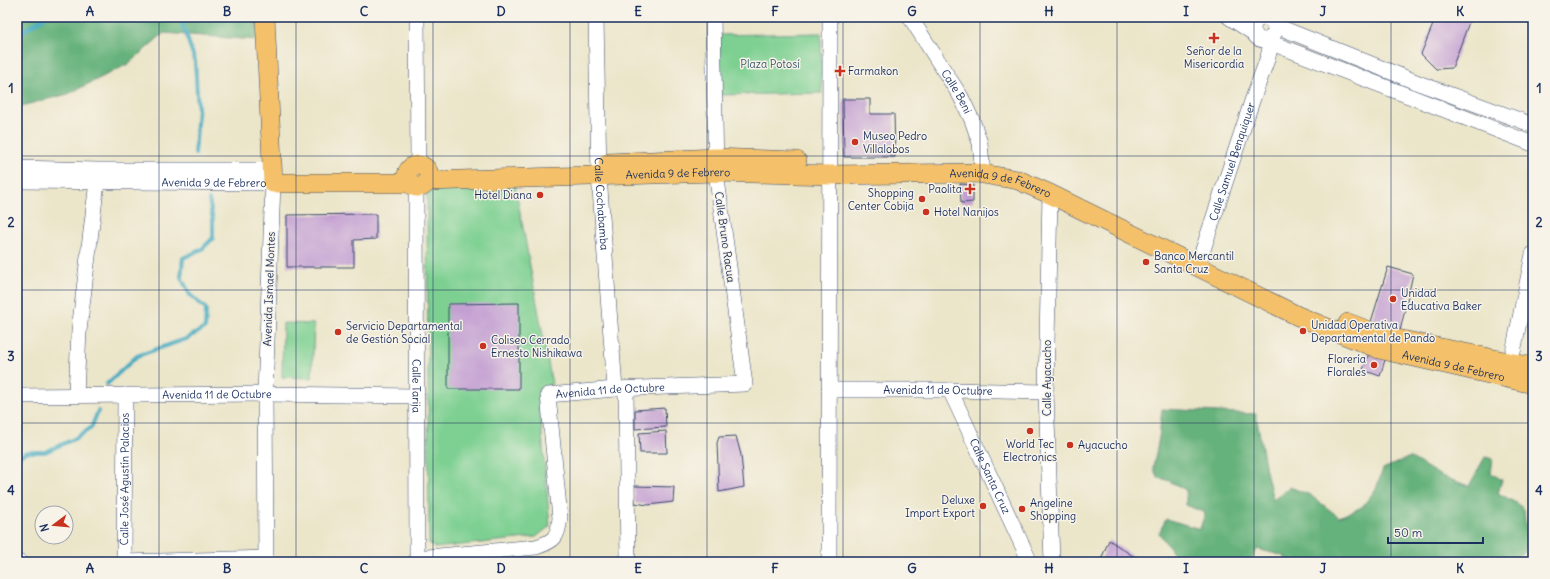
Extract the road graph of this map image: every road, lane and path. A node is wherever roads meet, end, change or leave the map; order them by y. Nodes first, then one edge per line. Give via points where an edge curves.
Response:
1 (265, 17) edge
2 (417, 17) edge
3 (596, 17) edge
4 (713, 17) edge
5 (830, 17) edge
6 (910, 17) edge
7 (1229, 17) edge
8 (1253, 18) edge
9 (1266, 39) junction
10 (1533, 126) edge
11 (1533, 144) edge
12 (716, 165) junction
13 (17, 168) edge
14 (983, 168) junction
15 (831, 169) junction
16 (600, 170) junction
17 (97, 176) junction
18 (418, 176) junction
19 (273, 177) junction
20 (17, 181) edge
21 (1050, 194) junction
22 (1533, 254) edge
23 (1199, 262) junction
24 (1511, 362) junction
25 (1533, 367) edge
26 (745, 384) joint
27 (1533, 384) edge
28 (621, 389) junction
29 (829, 390) junction
30 (950, 390) junction
31 (1046, 392) junction
32 (76, 394) junction
33 (265, 394) junction
34 (125, 395) junction
35 (17, 396) edge
36 (417, 396) junction
37 (266, 560) edge
38 (417, 560) edge
39 (17, 562) edge
40 (20, 562) edge
41 (124, 562) edge
42 (628, 562) edge
43 (830, 562) edge
44 (1030, 562) edge
45 (1052, 562) edge

1 - 19 main road, Avenida Ismael Montes
2 - 18 street, Calle Tarija
3 - 16 street, Calle Cochabamba
4 - 12 street, Calle Bruno Racua
5 - 15 street
6 - 14 street, Calle Beni via 964,103 980,143
7 - 9 street
8 - 9 street via 1266,18 1272,22
9 - 10 street via 1421,84
9 - 11 street via 1278,51 1285,49
9 - 23 street, Calle Samuel Benquiquer via 1252,101
12 - 15 main road, Avenida 9 de Febrero
12 - 16 main road, Avenida 9 de Febrero
12 - 26 street, Calle Bruno Racua
13 - 17 street, Avenida 9 de Febrero
14 - 15 main road, Avenida 9 de Febrero
14 - 21 main road, Avenida 9 de Febrero
14 - 23 main road, Avenida 9 de Febrero via 1025,169
15 - 29 street
16 - 18 main road, Avenida 9 de Febrero
16 - 28 street, Calle Cochabamba
17 - 19 street, Avenida 9 de Febrero
17 - 20 street, Avenida 9 de Febrero
17 - 32 street via 79,331
18 - 19 main road, Avenida 9 de Febrero
18 - 36 street, Calle Tarija
19 - 33 street, Avenida Ismael Montes
21 - 23 main road, Avenida 9 de Febrero
21 - 31 street, Calle Ayacucho
22 - 24 street
23 - 24 main road, Avenida 9 de Febrero via 1383,336
23 - 27 main road, Avenida 9 de Febrero via 1298,316 1379,349
24 - 25 main road, Avenida 9 de Febrero
26 - 28 street, Avenida 11 de Octubre
28 - 38 street, Avenida 11 de Octubre via 548,394 560,518 558,533 550,543 536,547 489,550
28 - 42 street, Calle Cochabamba
29 - 30 street, Avenida 11 de Octubre
29 - 43 street
30 - 31 street, Avenida 11 de Octubre
30 - 44 street, Calle Santa Cruz
31 - 45 street, Calle Ayacucho
32 - 34 street, Avenida 11 de Octubre
32 - 35 street, Avenida 11 de Octubre
33 - 34 street, Avenida 11 de Octubre
33 - 36 street, Avenida 11 de Octubre
33 - 37 street, Avenida Ismael Montes
34 - 41 street, Calle José Agustín Palacios
36 - 38 street, Calle Tarija
37 - 41 street
39 - 40 street

